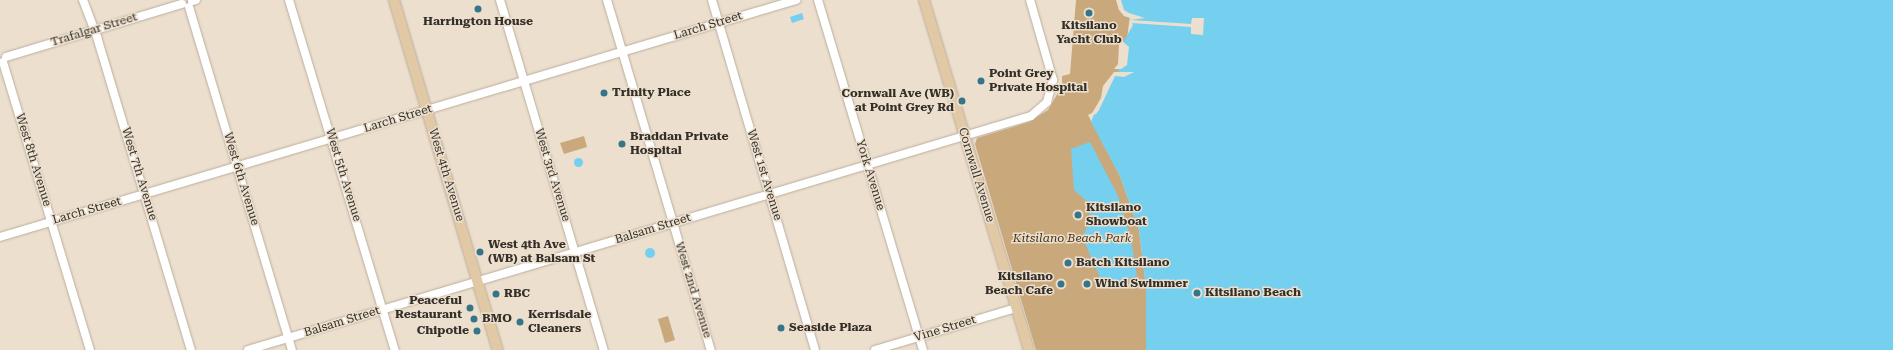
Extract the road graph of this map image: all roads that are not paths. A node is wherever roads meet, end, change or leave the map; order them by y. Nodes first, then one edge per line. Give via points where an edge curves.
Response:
1 (84, 0) edge
2 (290, 0) edge
3 (394, 0) edge
4 (500, 0) edge
5 (607, 0) edge
6 (712, 0) edge
7 (796, 0) edge
8 (818, 0) edge
9 (924, 0) edge
10 (1030, 0) edge
11 (189, 2) edge
12 (719, 23) junction
13 (94, 30) junction
14 (622, 52) junction
15 (2, 59) edge
16 (524, 81) junction
17 (427, 110) junction
18 (965, 136) junction
19 (332, 138) junction
20 (867, 165) junction
21 (237, 167) junction
22 (144, 194) junction
23 (769, 194) junction
24 (52, 222) junction
25 (672, 223) junction
26 (0, 237) edge
27 (575, 252) junction
28 (478, 281) junction
29 (1016, 308) junction
30 (383, 309) junction
31 (919, 337) junction
32 (288, 338) junction
33 (90, 350) edge
34 (191, 350) edge
35 (248, 350) edge
36 (292, 350) edge
37 (395, 350) edge
38 (498, 350) edge
39 (604, 350) edge
40 (711, 350) edge
41 (815, 350) edge
42 (874, 350) edge
43 (923, 350) edge
44 (1029, 350) edge

1 - 13 street, West 7th Avenue
2 - 19 street, West 5th Avenue
3 - 17 main road, West 4th Avenue
4 - 16 street, West 3rd Avenue
5 - 14 street, West 2nd Avenue
6 - 12 street, West 1st Avenue
7 - 12 street, Larch Street
8 - 20 street, York Avenue
9 - 18 main road, Cornwall Avenue
10 - 18 street, Balsam Street via 1052,74 1053,86 1050,97 1043,107 1031,116
11 - 13 street, Trafalgar Street
11 - 21 street, West 6th Avenue
12 - 14 street, Larch Street
12 - 23 street, West 1st Avenue
13 - 15 street, Trafalgar Street
13 - 22 street, West 7th Avenue
14 - 16 street, Larch Street
14 - 25 street, West 2nd Avenue
15 - 24 street, West 8th Avenue
16 - 17 street, Larch Street
16 - 27 street, West 3rd Avenue
17 - 19 street, Larch Street
17 - 28 main road, West 4th Avenue
18 - 20 street, Balsam Street
18 - 29 main road, Cornwall Avenue
19 - 21 street, Larch Street
19 - 30 street, West 5th Avenue
20 - 23 street, Balsam Street
20 - 31 street, York Avenue
21 - 22 street, Larch Street
21 - 32 street, West 6th Avenue
22 - 24 street, Larch Street
22 - 34 street, West 7th Avenue
23 - 25 street, Balsam Street
23 - 41 street, West 1st Avenue
24 - 26 street, Larch Street
24 - 33 street, West 8th Avenue
25 - 27 street, Balsam Street
25 - 40 street, West 2nd Avenue
27 - 28 street, Balsam Street
27 - 39 street, West 3rd Avenue
28 - 30 street, Balsam Street
28 - 38 main road, West 4th Avenue
29 - 31 street, Vine Street
29 - 44 main road, Cornwall Avenue
30 - 32 street, Balsam Street
30 - 37 street, West 5th Avenue
31 - 42 street, Vine Street
31 - 43 street, York Avenue
32 - 35 street, Balsam Street
32 - 36 street, West 6th Avenue

